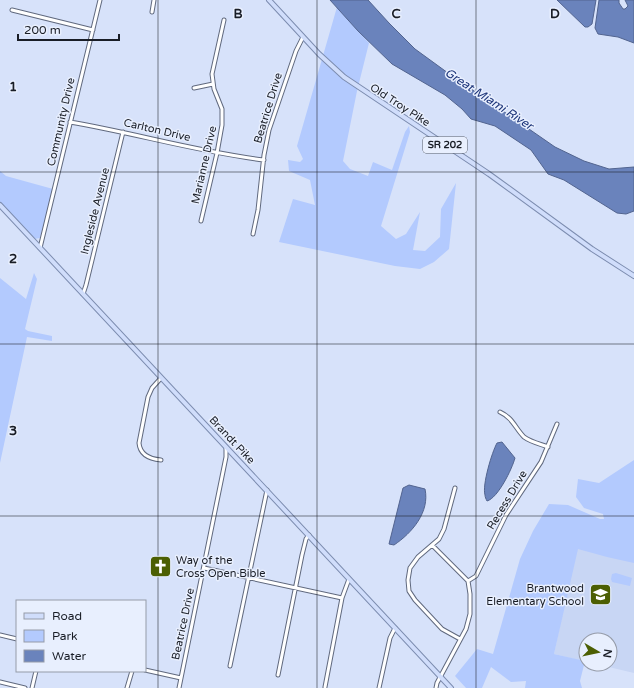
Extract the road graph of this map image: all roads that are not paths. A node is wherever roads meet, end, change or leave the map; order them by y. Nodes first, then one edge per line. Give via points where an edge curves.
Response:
1 (100, 0) edge
2 (154, 0) edge
3 (270, 0) edge
4 (12, 10) dead end
5 (152, 12) dead end
6 (224, 20) dead end
7 (93, 30) junction
8 (303, 38) junction
9 (213, 84) junction
10 (194, 88) dead end
11 (70, 122) junction
12 (123, 132) junction
13 (217, 153) junction
14 (264, 160) junction
15 (0, 205) edge
16 (201, 221) dead end
17 (252, 234) dead end
18 (40, 248) junction
19 (634, 276) edge
20 (83, 294) junction
21 (161, 378) junction
22 (500, 412) dead end
23 (558, 424) dead end
24 (226, 446) junction
25 (548, 447) junction
26 (161, 460) dead end
27 (455, 488) dead end
28 (267, 490) junction
29 (308, 535) junction
30 (432, 545) junction
31 (204, 568) junction
32 (248, 578) junction
33 (349, 578) junction
34 (468, 581) junction
35 (296, 588) junction
36 (342, 598) junction
37 (395, 628) junction
38 (0, 635) edge
39 (16, 639) edge
40 (460, 640) junction
41 (230, 666) dead end
42 (146, 670) edge
43 (36, 672) edge
44 (132, 672) edge
45 (278, 675) dead end
46 (440, 676) junction
47 (181, 678) junction
48 (0, 682) edge
49 (324, 687) dead end
50 (25, 688) edge
51 (32, 688) edge
52 (127, 688) edge
53 (179, 688) edge
54 (378, 688) edge
55 (436, 688) edge
56 (451, 688) edge

1 - 7 street, Community Drive
2 - 5 street
3 - 8 main road, Old Troy Pike / SR 202
4 - 7 street
6 - 9 street, Marianne Drive via 213,66
7 - 11 street, Community Drive
8 - 14 street, Beatrice Drive via 273,116
8 - 19 main road, Old Troy Pike / SR 202 via 344,77 489,174 592,249
9 - 10 street
9 - 13 street, Marianne Drive via 222,114
11 - 12 street, Carlton Drive
11 - 18 street, Community Drive
12 - 13 street, Carlton Drive
12 - 20 street, Ingleside Avenue
13 - 14 street, Carlton Drive
13 - 16 street, Marianne Drive
14 - 17 street, Beatrice Drive
15 - 18 main road, Brandt Pike
18 - 20 main road, Brandt Pike
20 - 21 main road, Brandt Pike
21 - 24 main road, Brandt Pike
21 - 26 street via 148,397 139,443 145,455
22 - 25 street via 508,416 524,436
23 - 25 street, Recess Drive
24 - 28 main road, Brandt Pike
24 - 31 street, Beatrice Drive
25 - 34 street, Recess Drive via 506,515 476,576
27 - 30 street via 444,529
28 - 29 main road, Brandt Pike
28 - 32 street
29 - 33 main road, Brandt Pike
29 - 35 street
30 - 34 street
30 - 40 street via 410,568 409,591 442,629
31 - 32 street
31 - 47 street, Beatrice Drive
32 - 35 street
32 - 41 street
33 - 36 street
33 - 37 main road, Brandt Pike
34 - 40 street via 470,614 466,630
35 - 36 street
35 - 45 street
36 - 49 street
37 - 46 main road, Brandt Pike
37 - 54 street via 390,638
38 - 39 street
40 - 46 street
42 - 47 street
43 - 51 street
44 - 52 street
46 - 55 street
46 - 56 main road, Brandt Pike
47 - 53 street, Beatrice Drive
48 - 50 street

